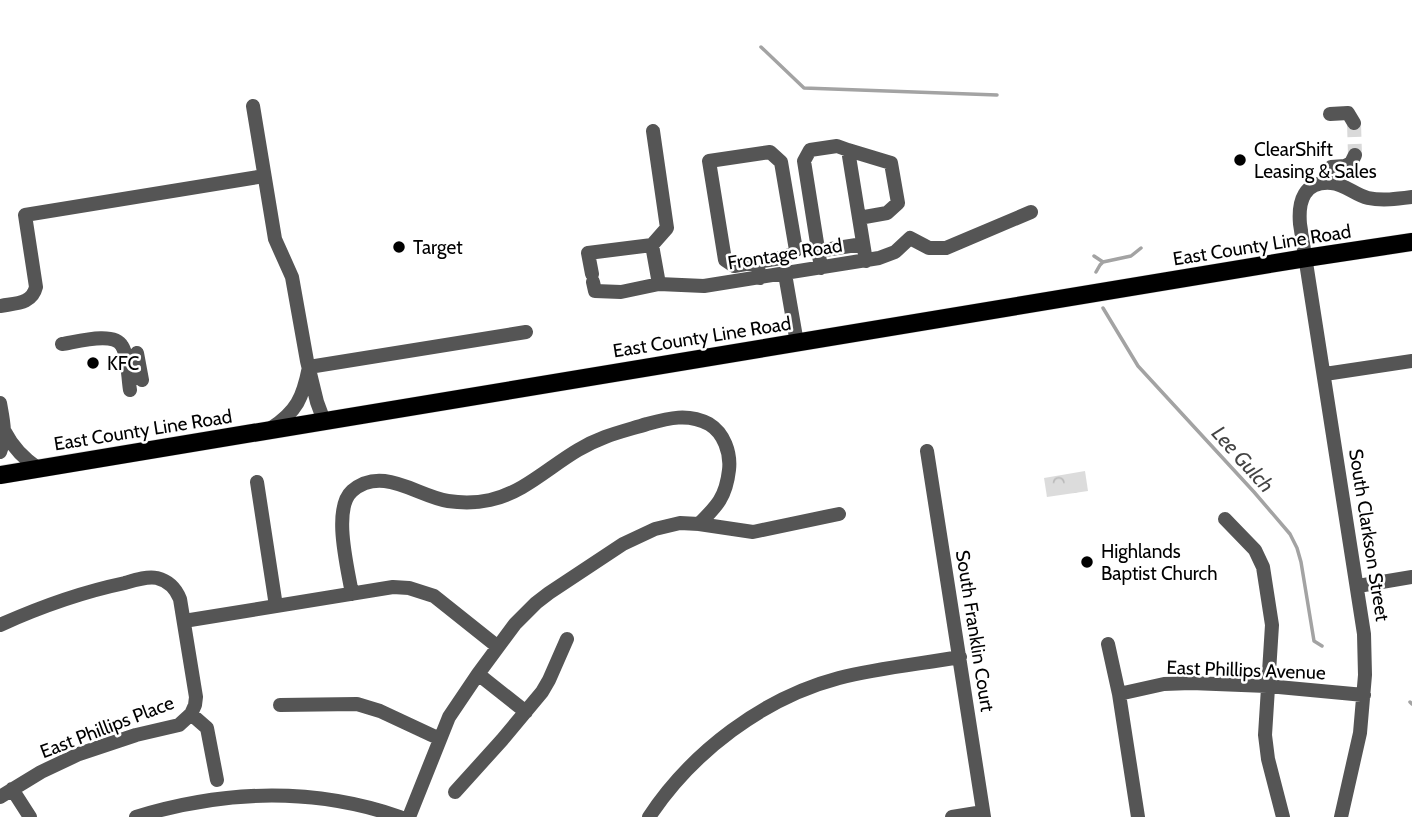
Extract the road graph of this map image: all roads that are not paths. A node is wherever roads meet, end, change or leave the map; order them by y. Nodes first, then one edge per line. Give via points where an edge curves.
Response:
1 (253, 106) dead end
2 (1330, 114) dead end
3 (1354, 122) dead end
4 (653, 131) dead end
5 (848, 150) junction
6 (1355, 155) dead end
7 (1331, 167) dead end
8 (264, 176) junction
9 (1412, 197) edge
10 (1031, 212) dead end
11 (859, 218) junction
12 (1412, 242) edge
13 (652, 244) junction
14 (863, 244) junction
15 (818, 251) junction
16 (1306, 258) junction
17 (866, 261) junction
18 (757, 262) junction
19 (821, 268) junction
20 (785, 274) junction
21 (760, 278) junction
22 (659, 284) junction
23 (0, 306) edge
24 (526, 332) dead end
25 (797, 343) junction
26 (62, 344) dead end
27 (137, 353) dead end
28 (1412, 361) edge
29 (309, 367) junction
30 (1325, 374) junction
31 (142, 380) dead end
32 (130, 390) dead end
33 (0, 403) edge
34 (324, 421) junction
35 (266, 431) junction
36 (5, 432) junction
37 (928, 451) dead end
38 (0, 452) edge
39 (39, 469) junction
40 (0, 475) edge
41 (257, 482) dead end
42 (839, 514) dead end
43 (1225, 519) dead end
44 (699, 524) junction
45 (1412, 577) edge
46 (1358, 586) junction
47 (352, 594) junction
48 (276, 606) junction
49 (184, 621) junction
50 (0, 625) edge
51 (567, 639) dead end
52 (1108, 644) dead end
53 (498, 647) junction
54 (960, 657) junction
55 (478, 674) junction
56 (1267, 686) junction
57 (1123, 693) junction
58 (1364, 695) junction
59 (280, 705) dead end
60 (526, 712) junction
61 (191, 714) junction
62 (440, 739) junction
63 (217, 780) dead end
64 (455, 792) dead end
65 (6, 793) edge
66 (983, 815) edge
67 (30, 817) edge
68 (136, 817) edge
69 (400, 817) edge
70 (409, 817) edge
71 (649, 817) edge
72 (953, 817) edge
73 (1138, 817) edge
74 (1283, 817) edge
75 (1341, 817) edge

1 - 8 street
2 - 3 street via 1348,113
4 - 13 street via 667,228
5 - 11 street
5 - 11 street via 891,163 898,203 887,213
5 - 15 street via 836,146 810,150 804,160
6 - 7 street via 1351,163
8 - 23 street via 25,215 34,295 28,301
8 - 29 street via 275,239 292,277
9 - 16 street, South Clarkson Street via 1364,197 1332,183 1308,189 1300,207
10 - 17 street, Frontage Road via 946,248 929,248 910,238 895,252
11 - 14 street
12 - 16 main road, East County Line Road
13 - 22 street
13 - 22 street, Frontage Road via 588,253 595,291 621,292
14 - 15 street
14 - 17 street
15 - 19 street
16 - 25 main road, East County Line Road
16 - 30 street, South Clarkson Street
17 - 19 street, Frontage Road
18 - 18 street via 787,257 796,250 780,162 770,152 709,161 725,260 734,266
18 - 21 street
19 - 20 street, Frontage Road
20 - 21 street, Frontage Road
20 - 25 street
21 - 22 street, Frontage Road via 704,286
24 - 29 street
25 - 34 main road, East County Line Road
26 - 32 street via 105,338 118,342
27 - 31 street
28 - 30 street
29 - 34 street
29 - 35 street via 297,404 284,420
30 - 46 street, South Clarkson Street
33 - 36 street
34 - 35 main road, East County Line Road
35 - 39 main road, East County Line Road
36 - 38 street
36 - 39 street via 20,454
37 - 54 street, South Franklin Court
39 - 40 main road, East County Line Road
41 - 48 street
42 - 44 street via 753,532
43 - 56 street via 1255,551 1263,567 1272,625
44 - 47 street via 719,504 730,463 716,428 682,416 601,437 522,488 488,500 446,501 389,481 359,485 343,505 341,523
44 - 53 street via 680,523 623,544 536,603
45 - 46 street
46 - 58 street, South Clarkson Street
47 - 48 street
47 - 53 street via 409,587 434,597
48 - 49 street
49 - 50 street via 177,592 169,583 146,578 53,603
49 - 61 street via 195,697
51 - 60 street via 549,680
52 - 57 street
53 - 55 street
54 - 66 street, South Franklin Court
54 - 71 street via 838,679 785,699 705,752
55 - 60 street
55 - 62 street
56 - 57 street, East Phillips Avenue via 1164,684
56 - 58 street, East Phillips Avenue
56 - 74 street via 1265,735
57 - 73 street
58 - 75 street, South Clarkson Street
59 - 62 street via 357,705
60 - 64 street
61 - 63 street via 207,728
61 - 65 street, East Phillips Place via 179,725 79,754
62 - 70 street
65 - 67 street
66 - 72 street
68 - 69 street via 204,800 275,794 341,801

